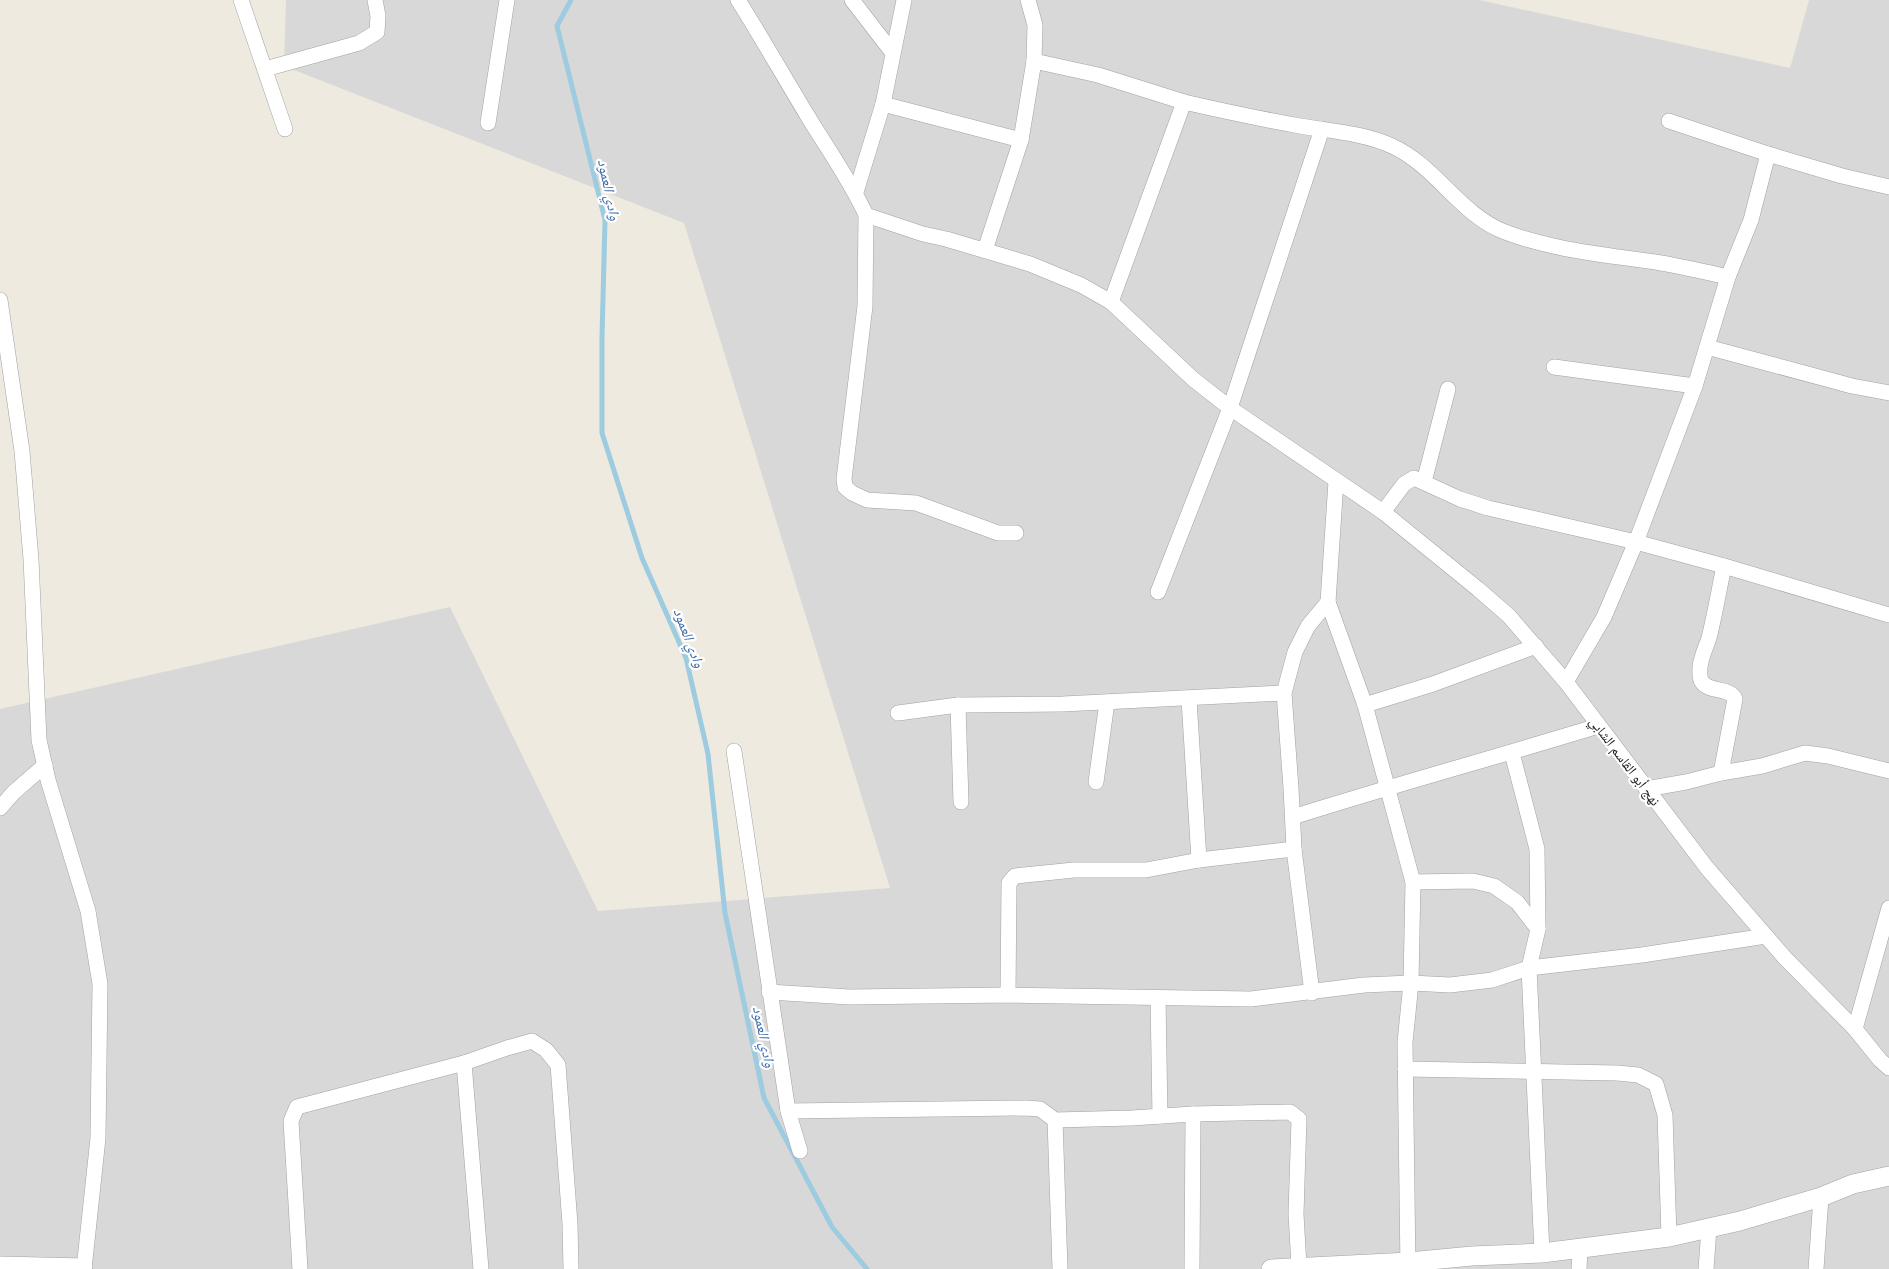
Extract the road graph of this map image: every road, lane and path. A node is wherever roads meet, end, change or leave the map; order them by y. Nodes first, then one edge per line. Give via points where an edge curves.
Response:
1 (241, 0) edge
2 (375, 0) edge
3 (507, 0) edge
4 (738, 0) edge
5 (852, 0) edge
6 (904, 0) edge
7 (1028, 0) edge
8 (892, 52) junction
9 (1034, 61) junction
10 (265, 69) junction
11 (1184, 102) junction
12 (883, 104) junction
13 (1669, 121) dead end
14 (488, 123) dead end
15 (285, 129) dead end
16 (1322, 130) junction
17 (1021, 140) junction
18 (1768, 154) junction
19 (1889, 187) edge
20 (856, 192) junction
21 (866, 214) junction
22 (985, 250) junction
23 (1728, 277) junction
24 (0, 300) edge
25 (1110, 302) junction
26 (1707, 347) junction
27 (1554, 367) dead end
28 (1696, 386) junction
29 (1448, 389) dead end
30 (1889, 393) edge
31 (1230, 408) junction
32 (1336, 481) junction
33 (1424, 482) junction
34 (1383, 512) junction
35 (1016, 533) dead end
36 (1636, 542) junction
37 (1724, 566) junction
38 (1158, 592) dead end
39 (1328, 602) junction
40 (1889, 615) edge
41 (1536, 646) junction
42 (1566, 682) junction
43 (1284, 693) junction
44 (1189, 699) junction
45 (1107, 702) junction
46 (958, 705) junction
47 (1365, 705) junction
48 (898, 713) dead end
49 (1598, 726) junction
50 (734, 751) dead end
51 (1512, 752) junction
52 (45, 765) junction
53 (1889, 771) edge
54 (1721, 773) junction
55 (1096, 782) dead end
56 (1388, 787) junction
57 (1646, 789) junction
58 (960, 802) dead end
59 (0, 808) edge
60 (1293, 816) junction
61 (1294, 850) junction
62 (1199, 860) junction
63 (1413, 882) junction
64 (1889, 908) edge
65 (1538, 928) junction
66 (1766, 936) junction
67 (1529, 968) junction
68 (1411, 983) junction
69 (769, 992) junction
70 (1312, 993) junction
71 (1008, 995) junction
72 (1158, 998) junction
73 (1855, 1029) junction
74 (464, 1063) junction
75 (1889, 1068) edge
76 (1405, 1069) junction
77 (1534, 1072) junction
78 (788, 1111) junction
79 (1193, 1114) junction
80 (1160, 1116) junction
81 (1055, 1120) junction
82 (800, 1151) dead end
83 (1889, 1176) edge
84 (1821, 1197) junction
85 (1709, 1228) junction
86 (1669, 1237) junction
87 (1580, 1249) junction
88 (1542, 1253) junction
89 (0, 1264) edge
90 (1408, 1265) edge
91 (1299, 1266) junction
92 (84, 1267) edge
93 (300, 1269) edge
94 (481, 1269) edge
95 (571, 1269) edge
96 (1060, 1269) edge
97 (1192, 1269) edge
98 (1271, 1269) edge
99 (1579, 1269) edge
100 (1706, 1269) edge
101 (1816, 1269) edge

1 - 10 street
2 - 10 street via 377,32 359,44
3 - 14 street
4 - 20 street
5 - 8 street
6 - 8 street
7 - 9 street via 1035,25
8 - 12 street
9 - 11 street via 1098,75
9 - 17 street
10 - 15 street
11 - 16 street
11 - 25 street
12 - 17 street
12 - 20 street
13 - 18 street
16 - 23 street via 1391,145 1415,158 1466,207 1505,232 1574,251 1662,263
16 - 31 street
17 - 22 street
18 - 19 street
18 - 23 street via 1751,220
20 - 21 street
21 - 22 street, نهج أبو القاسم الشابي via 923,234
21 - 35 street via 865,306 845,487 867,500 916,504 998,533
22 - 25 street, نهج أبو القاسم الشابي via 1056,274
23 - 26 street
24 - 52 street via 22,451 31,559 39,740
25 - 31 street, نهج أبو القاسم الشابي via 1193,379
26 - 28 street
26 - 30 street
27 - 28 street
28 - 36 street
29 - 33 street
31 - 32 street, نهج أبو القاسم الشابي
31 - 38 street
32 - 34 street, نهج أبو القاسم الشابي
32 - 39 street
33 - 34 street via 1410,479
33 - 36 street via 1488,508
34 - 41 street, نهج أبو القاسم الشابي via 1478,588
36 - 37 street
36 - 42 street via 1604,617
37 - 40 street
37 - 54 street via 1700,672 1700,679 1708,687 1729,693 1735,699
39 - 43 street via 1308,626 1295,652
39 - 47 street
41 - 42 street, نهج أبو القاسم الشابي
41 - 47 street
42 - 49 street, نهج أبو القاسم الشابي
43 - 44 street
43 - 60 street
44 - 45 street
44 - 62 street
45 - 46 street
45 - 55 street
46 - 48 street
46 - 58 street
47 - 56 street
49 - 51 street
49 - 57 street, نهج أبو القاسم الشابي
50 - 69 street
51 - 56 street
51 - 65 street via 1537,850
52 - 59 street
52 - 92 street via 88,911 100,984 98,1138
53 - 54 street via 1828,756 1805,754
54 - 57 street
56 - 60 street
56 - 63 street
57 - 66 street, نهج أبو القاسم الشابي via 1707,868
60 - 61 street
61 - 62 street
61 - 70 street
62 - 71 street via 1146,870 1074,870 1015,876 1009,883
63 - 65 street via 1473,881 1494,886 1517,902
63 - 68 street
64 - 73 street
65 - 67 street
66 - 67 street
66 - 73 street, نهج أبو القاسم الشابي
67 - 68 street via 1492,980 1450,985
67 - 77 street
68 - 70 street
68 - 76 street
69 - 71 street via 849,997
69 - 78 street
70 - 72 street via 1251,999
71 - 72 street
72 - 80 street
73 - 75 street, نهج أبو القاسم الشابي
74 - 93 street via 297,1107 291,1121
74 - 94 street
74 - 95 street via 532,1042 546,1050 558,1065
76 - 77 street
76 - 90 street
77 - 86 street via 1638,1075 1656,1084 1665,1115
77 - 88 street
78 - 81 street via 1026,1108 1040,1109
78 - 82 street
79 - 80 street
79 - 91 street via 1290,1112 1299,1119 1296,1214
79 - 97 street
80 - 81 street
81 - 96 street
83 - 84 street via 1853,1184
84 - 85 street
84 - 101 street
85 - 86 street
85 - 100 street
86 - 87 street
87 - 88 street
87 - 99 street
88 - 90 street via 1472,1256
89 - 92 street
90 - 91 street
91 - 98 street

